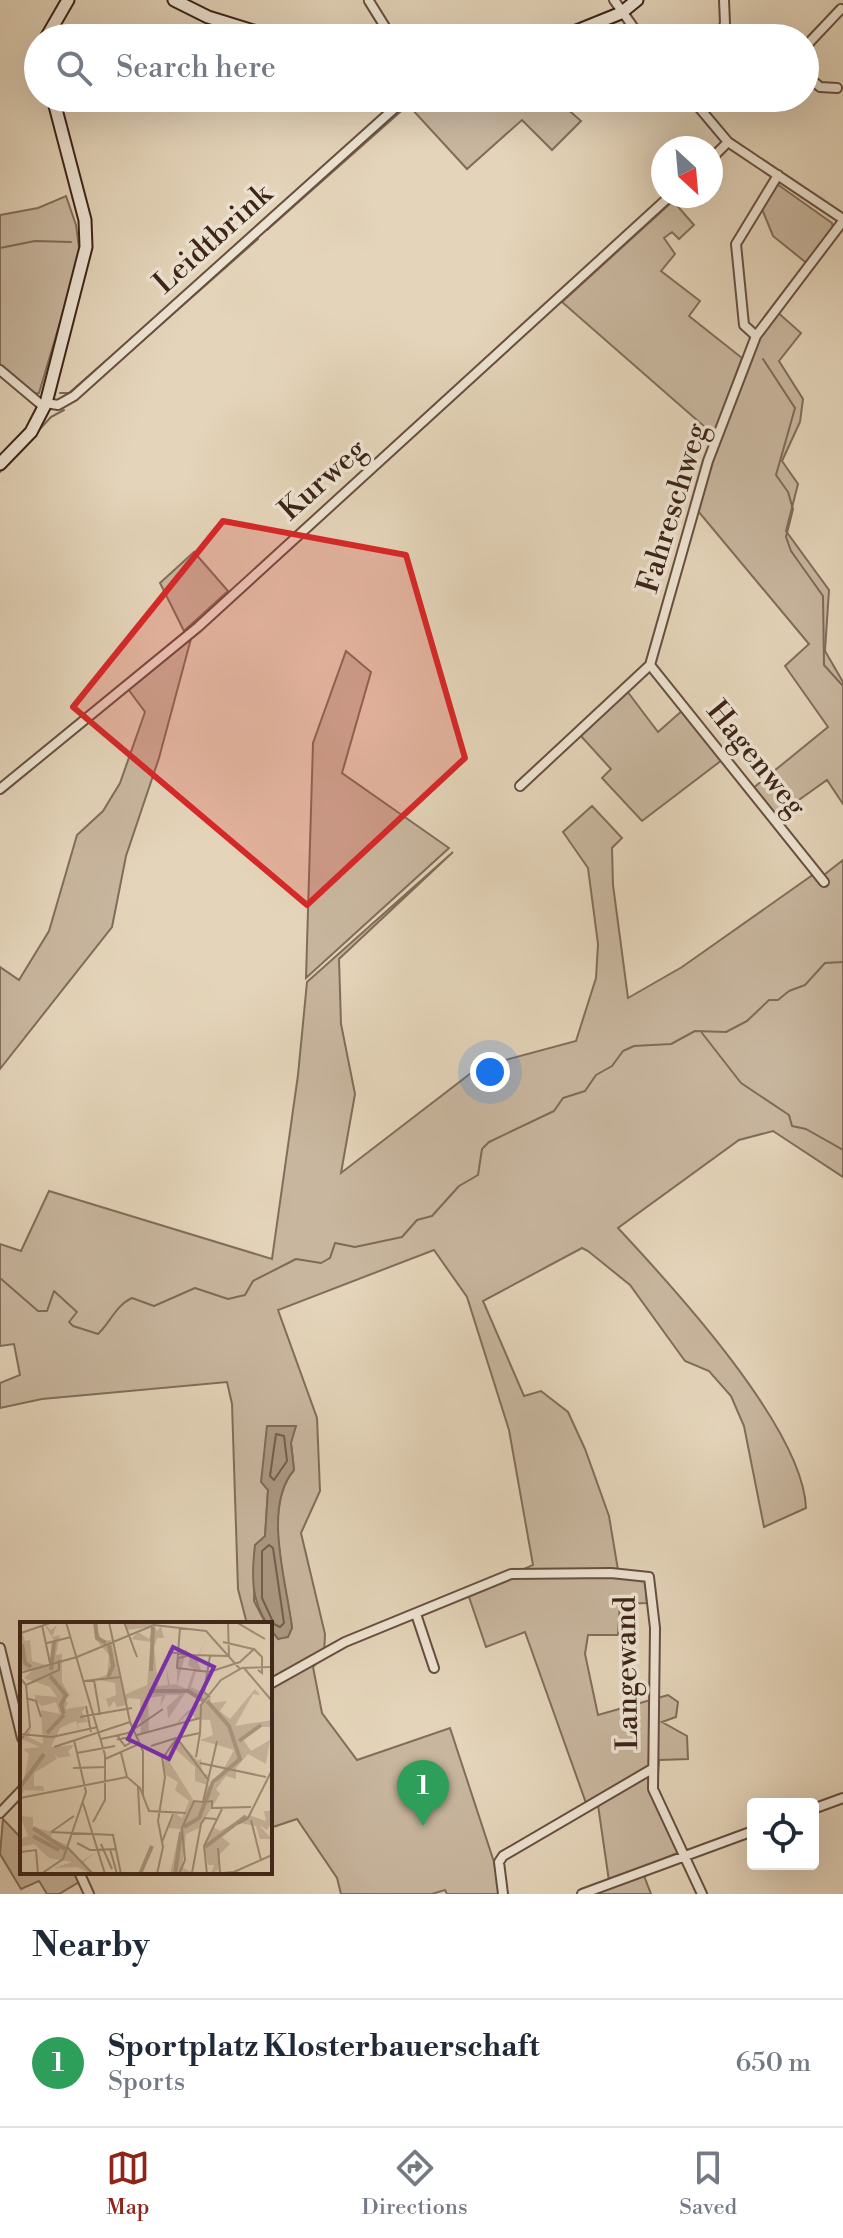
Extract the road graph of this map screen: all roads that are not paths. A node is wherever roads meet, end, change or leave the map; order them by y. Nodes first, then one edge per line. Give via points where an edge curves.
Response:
1 (68, 0) edge
2 (174, 0) edge
3 (614, 0) edge
4 (637, 0) edge
5 (724, 0) edge
6 (832, 0) edge
7 (369, 1) edge
8 (842, 10) edge
9 (621, 13) junction
10 (54, 24) edge
11 (231, 24) edge
12 (383, 24) edge
13 (594, 24) edge
14 (630, 24) edge
15 (725, 24) edge
16 (819, 33) edge
17 (819, 86) edge
18 (837, 88) dead end
19 (56, 112) edge
20 (390, 112) edge
21 (703, 112) edge
22 (728, 142) junction
23 (723, 147) edge
24 (778, 175) junction
25 (657, 208) edge
26 (843, 220) edge
27 (756, 336) junction
28 (0, 370) edge
29 (45, 405) junction
30 (0, 464) edge
31 (650, 665) junction
32 (520, 786) dead end
33 (0, 789) edge
34 (824, 882) dead end
35 (416, 1614) junction
36 (0, 1648) edge
37 (1, 1659) edge
38 (434, 1668) dead end
39 (272, 1683) edge
40 (20, 1730) edge
41 (652, 1769) junction
42 (20, 1792) edge
43 (843, 1798) edge
44 (819, 1807) edge
45 (0, 1813) edge
46 (747, 1833) edge
47 (684, 1857) junction
48 (80, 1874) edge
49 (89, 1894) edge
50 (503, 1894) edge
51 (582, 1894) edge
52 (702, 1894) edge

1 - 10 street
2 - 11 street
3 - 9 street
4 - 9 street
5 - 15 street
6 - 8 street
7 - 12 street
8 - 16 street
9 - 13 street
9 - 14 street
17 - 18 street
19 - 29 street via 87,234
20 - 29 street, Leidtbrink via 74,396
21 - 22 street
22 - 23 street
22 - 24 street
24 - 26 street
24 - 27 street via 736,244 744,325
25 - 33 street, Kurweg via 198,627
26 - 27 street, Fahreschweg
27 - 31 street, Fahreschweg via 708,461
28 - 29 street
29 - 30 street via 31,432
31 - 32 street
31 - 34 street, Hagenweg
35 - 38 street
35 - 39 street via 320,1654
35 - 41 street, Langewand via 511,1574 649,1577 655,1628
36 - 37 street
37 - 40 street
41 - 47 street, Langewand via 653,1789
41 - 50 street, Langewand via 503,1856
42 - 45 street
43 - 44 street
46 - 47 street
47 - 51 street
47 - 52 street, Langewand
48 - 49 street

